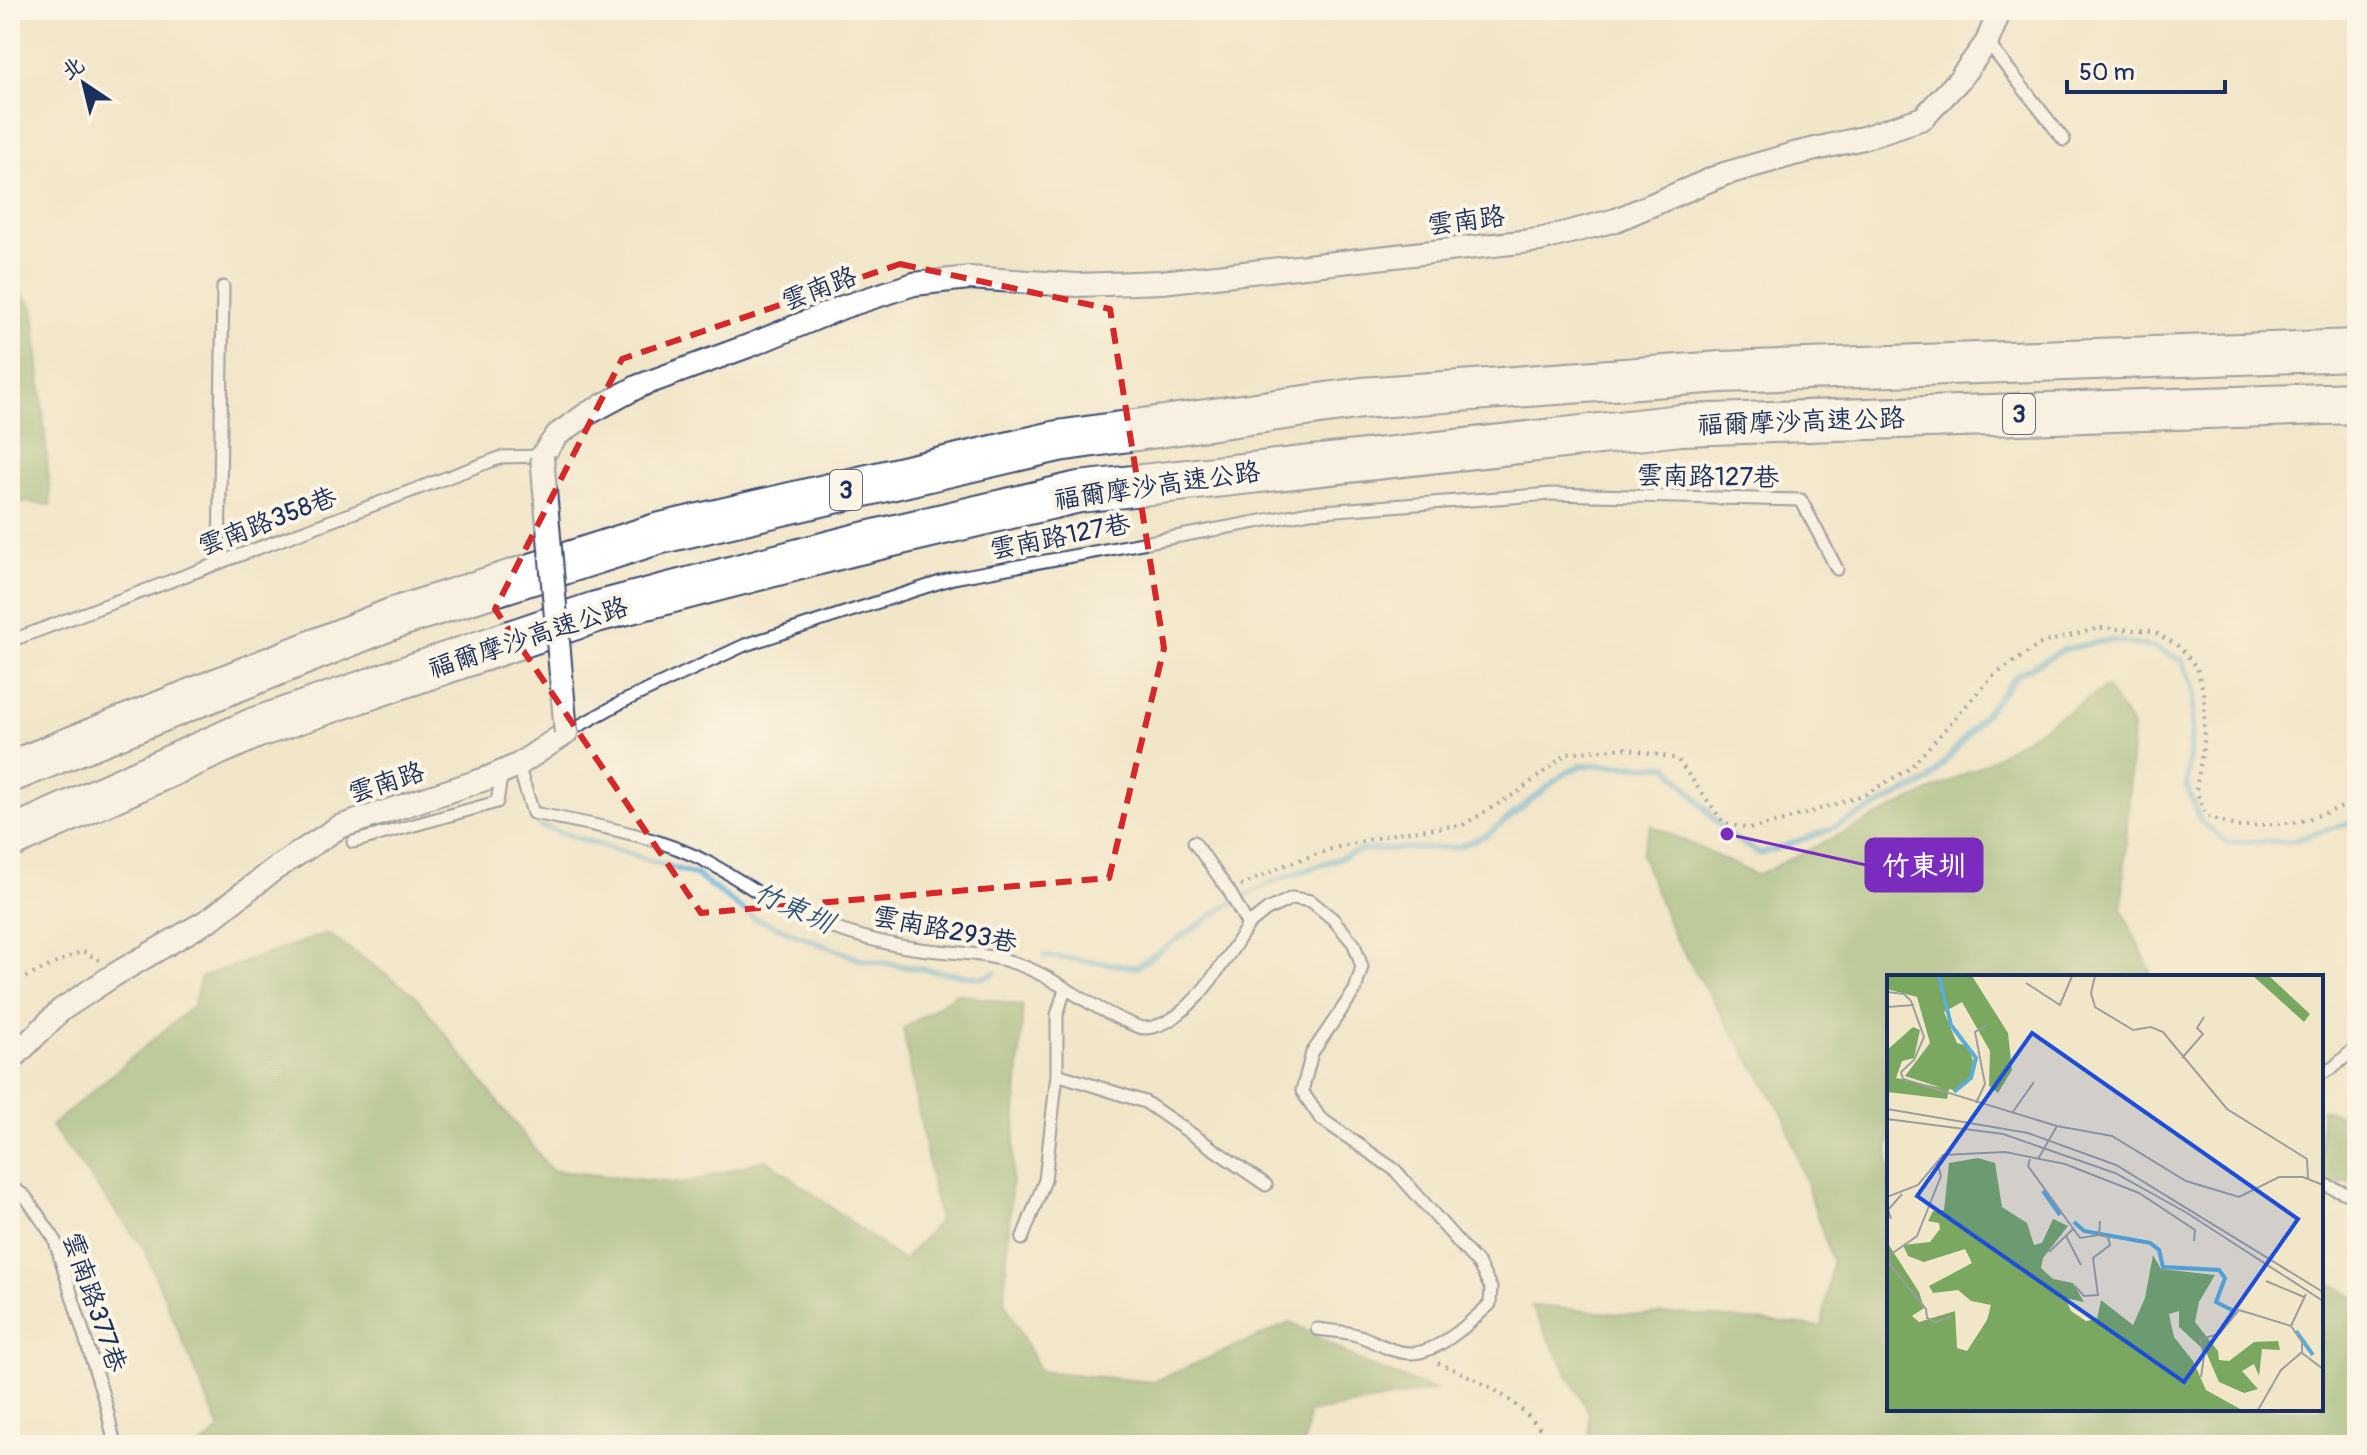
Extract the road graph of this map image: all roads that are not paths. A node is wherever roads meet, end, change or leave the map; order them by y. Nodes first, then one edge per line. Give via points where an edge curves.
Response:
1 (2000, 10) edge
2 (1987, 42) junction
3 (2064, 140) dead end
4 (223, 287) dead end
5 (2357, 350) edge
6 (2357, 403) edge
7 (542, 456) junction
8 (219, 563) junction
9 (1837, 569) dead end
10 (10, 641) edge
11 (566, 733) junction
12 (510, 768) junction
13 (10, 772) edge
14 (10, 838) edge
15 (353, 842) dead end
16 (1194, 842) dead end
17 (1248, 925) junction
18 (1065, 989) junction
19 (2357, 1046) edge
20 (10, 1061) edge
21 (2323, 1073) edge
22 (1057, 1074) junction
23 (2323, 1184) edge
24 (1266, 1185) dead end
25 (10, 1186) edge
26 (2357, 1198) edge
27 (1022, 1239) dead end
28 (1317, 1329) dead end
29 (115, 1445) edge

1 - 2 street, 雲南路
2 - 3 lane
2 - 7 street, 雲南路 via 1923,118 1724,174 1616,220 1539,240 1162,282 1077,285 969,278 914,284 639,386 557,435
4 - 8 lane
5 - 13 highway, 福爾摩沙高速公路 / 3 via 1721,372 1362,398 1058,441 642,539 394,618
6 - 14 highway, 福爾摩沙高速公路 / 3 via 1681,425 1079,492 596,612 255,728
7 - 8 lane, 雲南路358巷 via 502,457
7 - 11 street, bridge
8 - 10 lane, 雲南路358巷
9 - 11 lane, 雲南路127巷 via 1801,500 1551,494 1310,512 953,578 745,645
11 - 12 street, 雲南路
12 - 15 lane via 497,802
12 - 18 lane, 雲南路293巷 via 533,813 655,841 712,864 767,900 812,921 912,948 976,953 1022,965
12 - 20 street, 雲南路 via 339,827 212,918 61,1010
16 - 17 lane
17 - 18 lane, 雲南路293巷 via 1209,981 1172,1021 1143,1028
17 - 28 lane via 1292,898 1311,901 1354,944 1362,967 1355,990 1312,1053 1302,1091 1320,1118 1395,1170 1479,1265 1491,1288 1490,1304 1470,1323 1439,1344 1413,1353
18 - 22 lane via 1057,1015
19 - 21 lane
22 - 24 lane via 1145,1102
22 - 27 lane via 1045,1180
23 - 26 lane
25 - 29 lane, 雲南路377巷 via 25,1196 54,1238

